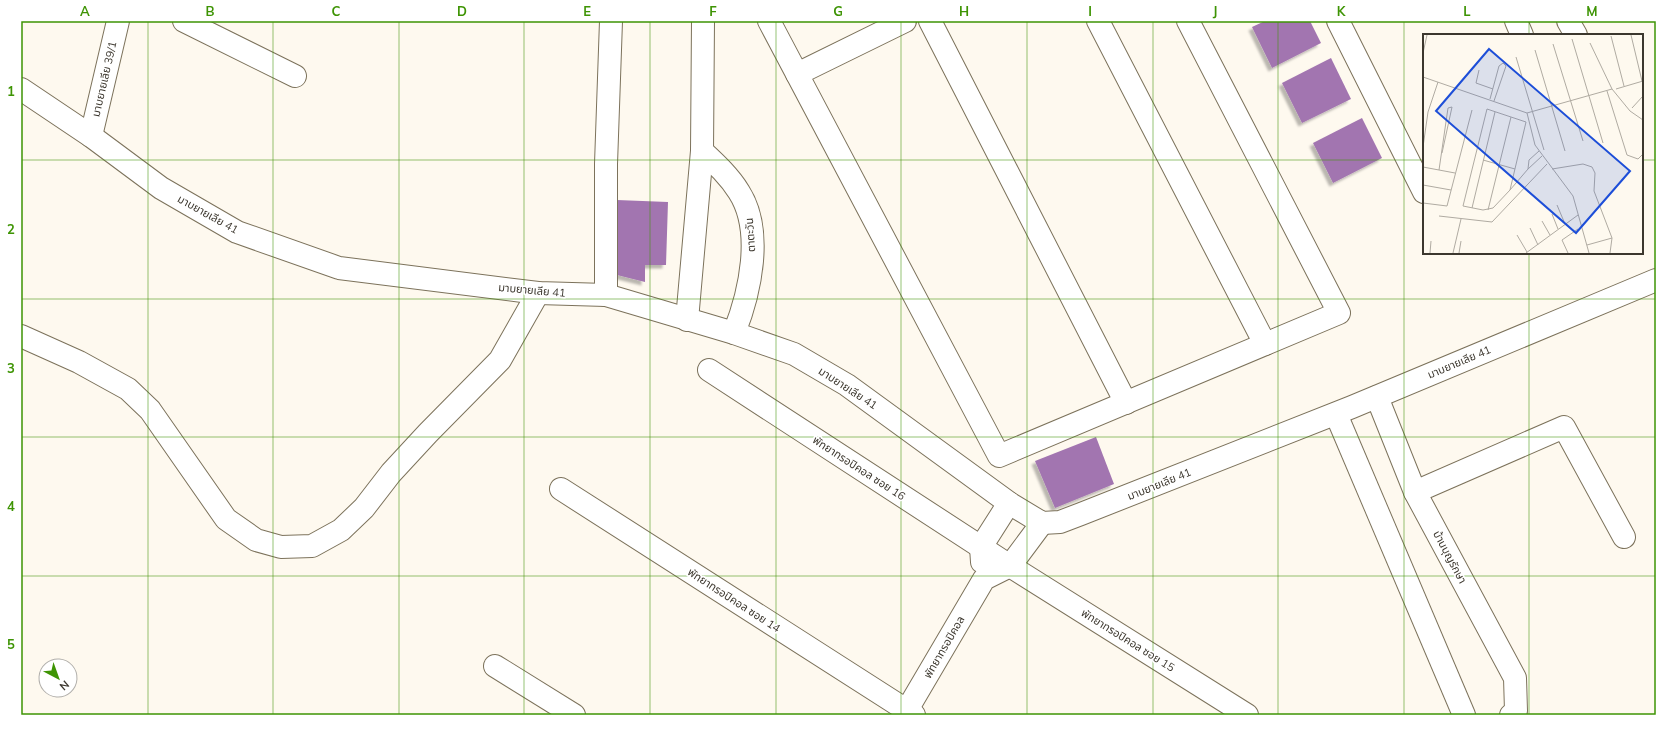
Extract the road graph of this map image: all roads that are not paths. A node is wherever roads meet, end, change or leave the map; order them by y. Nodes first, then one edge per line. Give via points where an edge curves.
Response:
1 (118, 21) edge
2 (184, 21) edge
3 (611, 21) edge
4 (703, 21) edge
5 (769, 21) edge
6 (905, 21) edge
7 (930, 21) edge
8 (1098, 21) edge
9 (1188, 21) edge
10 (1338, 21) edge
11 (1516, 21) edge
12 (1568, 21) edge
13 (1522, 34) edge
14 (1575, 34) edge
15 (797, 74) junction
16 (295, 76) dead end
17 (21, 89) edge
18 (91, 136) junction
19 (702, 151) junction
20 (1423, 190) edge
21 (1656, 280) edge
22 (538, 293) junction
23 (606, 295) junction
24 (687, 320) junction
25 (734, 333) junction
26 (21, 336) edge
27 (1265, 344) junction
28 (709, 370) dead end
29 (1377, 397) junction
30 (1126, 403) junction
31 (1336, 414) junction
32 (561, 489) dead end
33 (1415, 492) junction
34 (1009, 503) junction
35 (1042, 522) junction
36 (1624, 538) dead end
37 (981, 547) junction
38 (1010, 566) junction
39 (984, 579) junction
40 (495, 666) dead end
41 (908, 714) edge
42 (574, 715) edge
43 (1247, 715) edge
44 (1464, 715) edge
45 (1511, 715) edge

1 - 18 street, มาบยายเลีย 39/1
2 - 16 street
3 - 23 street via 606,164
4 - 19 street
5 - 15 street
6 - 15 street
7 - 30 street
8 - 27 street
9 - 27 street via 1339,312
10 - 20 street
11 - 13 street
12 - 14 street
15 - 30 street via 999,456
17 - 18 street, มาบยายเลีย 41
18 - 22 street, มาบยายเลีย 41 via 161,188 237,232 339,268
19 - 24 street
19 - 25 street, ตาตะวัน via 728,175 749,213 753,243 751,272 741,317
21 - 29 street, มาบยายเลีย 41
22 - 23 street, มาบยายเลีย 41
22 - 26 street via 500,360 391,473 364,508 341,530 312,546 281,547 256,540 226,519 150,410 128,389 79,362
23 - 24 street, มาบยายเลีย 41
24 - 25 street, มาบยายเลีย 41
25 - 34 street, มาบยายเลีย 41 via 794,354 847,385
27 - 30 street
28 - 37 street, พัทยาทรอปิคอล ซอย 16
29 - 31 street, มาบยายเลีย 41
29 - 33 street, บ้านบุญรักษา
31 - 35 street, มาบยายเลีย 41 via 1060,522
31 - 44 street
32 - 41 street, พัทยาทรอปิคอล ซอย 14
33 - 36 street via 1564,427
33 - 45 street, บ้านบุญรักษา via 1516,678 1516,711
34 - 35 street, มาบยายเลีย 41
34 - 37 street
35 - 38 street
37 - 38 street, พัทยาทรอปิคอล ซอย 16
37 - 39 street
38 - 39 street
38 - 43 street, พัทยาทรอปิคอล ซอย 15
39 - 41 street, พัทยาทรอปิคอล
40 - 42 street

